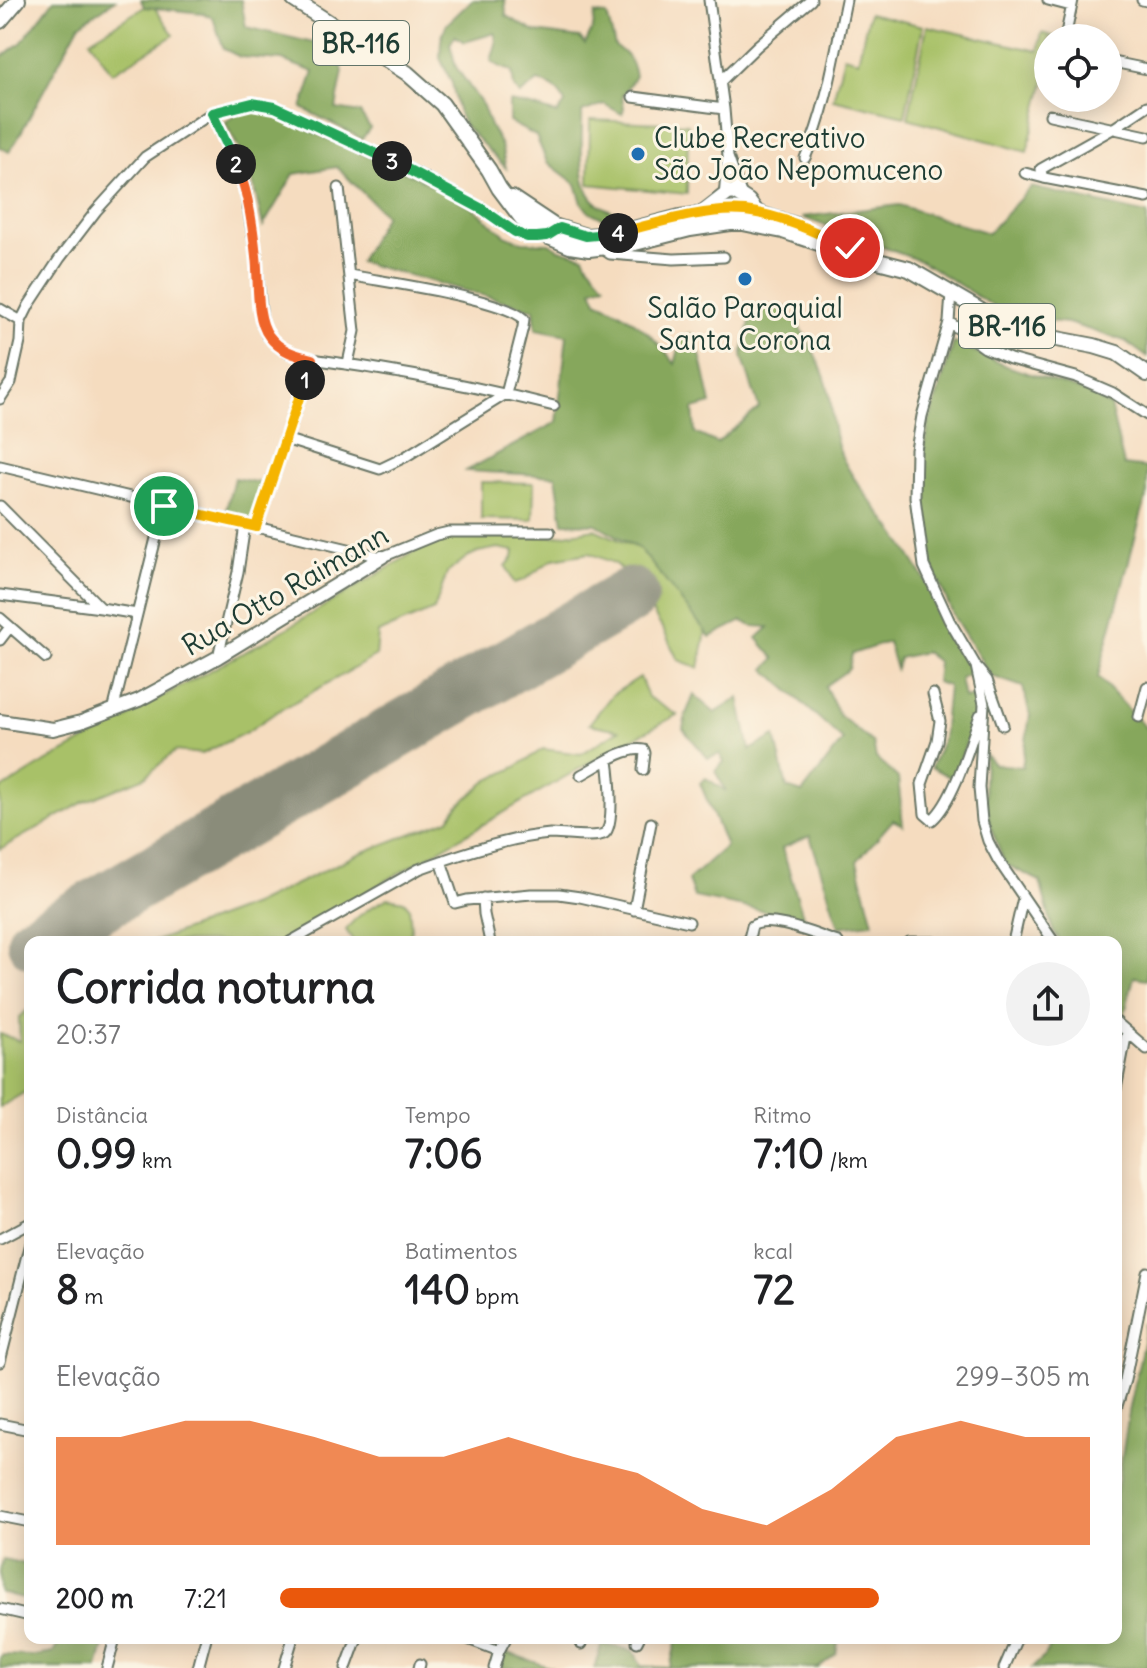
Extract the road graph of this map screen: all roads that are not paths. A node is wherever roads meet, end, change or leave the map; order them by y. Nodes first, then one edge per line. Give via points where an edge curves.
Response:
1 (18, 0) edge
2 (294, 0) edge
3 (709, 0) edge
4 (811, 0) edge
5 (846, 0) edge
6 (1048, 0) edge
7 (1072, 3) edge
8 (0, 21) edge
9 (1068, 24) edge
10 (1122, 64) edge
11 (1147, 69) edge
12 (720, 82) junction
13 (633, 97) dead end
14 (1147, 106) edge
15 (724, 109) junction
16 (212, 113) junction
17 (1050, 115) dead end
18 (1114, 128) junction
19 (1147, 136) edge
20 (728, 157) junction
21 (805, 158) dead end
22 (1025, 173) dead end
23 (1043, 174) junction
24 (339, 188) dead end
25 (1147, 198) edge
26 (738, 210) junction
27 (553, 232) junction
28 (650, 241) junction
29 (600, 242) junction
30 (652, 256) junction
31 (724, 257) dead end
32 (349, 275) junction
33 (951, 293) junction
34 (0, 309) edge
35 (21, 321) junction
36 (949, 322) junction
37 (312, 359) junction
38 (348, 363) junction
39 (1147, 374) edge
40 (506, 394) junction
41 (0, 399) edge
42 (554, 406) dead end
43 (1147, 415) edge
44 (285, 439) junction
45 (0, 466) edge
46 (0, 506) edge
47 (164, 506) junction
48 (245, 525) junction
49 (256, 527) junction
50 (550, 532) dead end
51 (382, 557) junction
52 (0, 595) edge
53 (101, 608) junction
54 (137, 614) junction
55 (0, 618) edge
56 (10, 627) junction
57 (0, 640) edge
58 (218, 657) junction
59 (46, 658) dead end
60 (976, 666) junction
61 (1147, 687) edge
62 (933, 694) dead end
63 (984, 704) junction
64 (113, 711) junction
65 (1139, 717) dead end
66 (0, 721) edge
67 (1003, 725) dead end
68 (608, 761) junction
69 (643, 770) dead end
70 (581, 775) dead end
71 (651, 823) dead end
72 (441, 861) junction
73 (483, 898) junction
74 (1023, 898) junction
75 (634, 910) junction
76 (689, 922) dead end
77 (301, 936) edge
78 (489, 936) edge
79 (750, 936) edge
80 (818, 936) edge
81 (1014, 936) edge
82 (1050, 936) edge
83 (1122, 1027) edge
84 (1127, 1032) junction
85 (1147, 1049) edge
86 (1122, 1058) edge
87 (24, 1226) edge
88 (0, 1239) edge
89 (24, 1267) edge
90 (1147, 1272) edge
91 (0, 1362) edge
92 (1122, 1390) edge
93 (0, 1424) edge
94 (24, 1429) edge
95 (0, 1516) edge
96 (24, 1521) edge
97 (0, 1609) edge
98 (24, 1615) edge
99 (113, 1644) edge
100 (204, 1644) edge
101 (291, 1644) edge
102 (355, 1644) edge
103 (481, 1644) edge
104 (503, 1644) edge
105 (1014, 1644) edge
106 (499, 1651) junction
107 (107, 1668) edge
108 (198, 1668) edge
109 (284, 1668) edge
110 (346, 1668) edge
111 (494, 1668) edge
112 (1004, 1668) edge

1 - 8 main road
2 - 27 main road, BR-116 via 407,73 442,104 523,220
3 - 12 street
4 - 12 street
5 - 21 street via 823,108
6 - 7 street
7 - 9 street
10 - 11 street
12 - 15 street
13 - 15 street
14 - 18 street
15 - 20 street
16 - 27 street via 252,103 275,107 416,173 515,232 527,237
16 - 35 street via 145,157 60,258
16 - 37 street via 243,177 267,335 290,353
17 - 18 street
18 - 19 street
18 - 23 street
20 - 26 street
20 - 26 street
22 - 23 street
23 - 25 street
24 - 32 street
26 - 28 main road, BR-116
26 - 29 main road, BR-116 via 680,217
26 - 33 main road, BR-116 via 783,231 909,269
27 - 29 main road, BR-116 via 570,246 589,249
28 - 29 main road, BR-116
28 - 30 street
29 - 30 street via 610,254
30 - 31 street
32 - 38 street via 355,331
32 - 40 street via 464,297 519,314 523,327
33 - 36 street
33 - 39 main road, BR-116 via 1009,327 1117,353
34 - 35 street
35 - 41 street via 11,382
36 - 43 street via 985,348 1076,377
36 - 60 street via 922,416 915,497 924,566
37 - 38 street
37 - 44 street
38 - 40 street
40 - 42 street
40 - 44 street via 380,469
44 - 49 street
45 - 47 street
46 - 53 street
47 - 48 street
47 - 54 street
48 - 49 street
48 - 58 street
49 - 51 street
50 - 51 street, Rua Otto Raimann via 449,532
51 - 58 street, Rua Otto Raimann
52 - 53 street
53 - 54 street
54 - 64 street
55 - 56 street
56 - 57 street
56 - 59 street
58 - 64 street, Rua Otto Raimann
60 - 63 street
60 - 67 street via 987,680
61 - 65 street
62 - 63 street via 940,721 922,784 925,814 932,820 955,783
63 - 74 street via 982,821 998,860
64 - 66 street, Rua Otto Raimann via 53,729
68 - 69 street via 641,748
68 - 70 street
68 - 72 street via 608,829 599,836 539,835
71 - 75 street
72 - 73 street via 455,903
72 - 77 street
73 - 75 street via 559,894
73 - 78 street
74 - 81 street
74 - 82 street
75 - 76 street
79 - 80 street via 759,921
83 - 84 street
84 - 85 street
84 - 86 street
87 - 88 street
89 - 91 street
90 - 92 street
93 - 94 street
95 - 96 street
97 - 98 street
99 - 107 street
100 - 108 street
101 - 109 street
102 - 110 street
103 - 106 street
104 - 106 street
105 - 112 street
106 - 111 street

